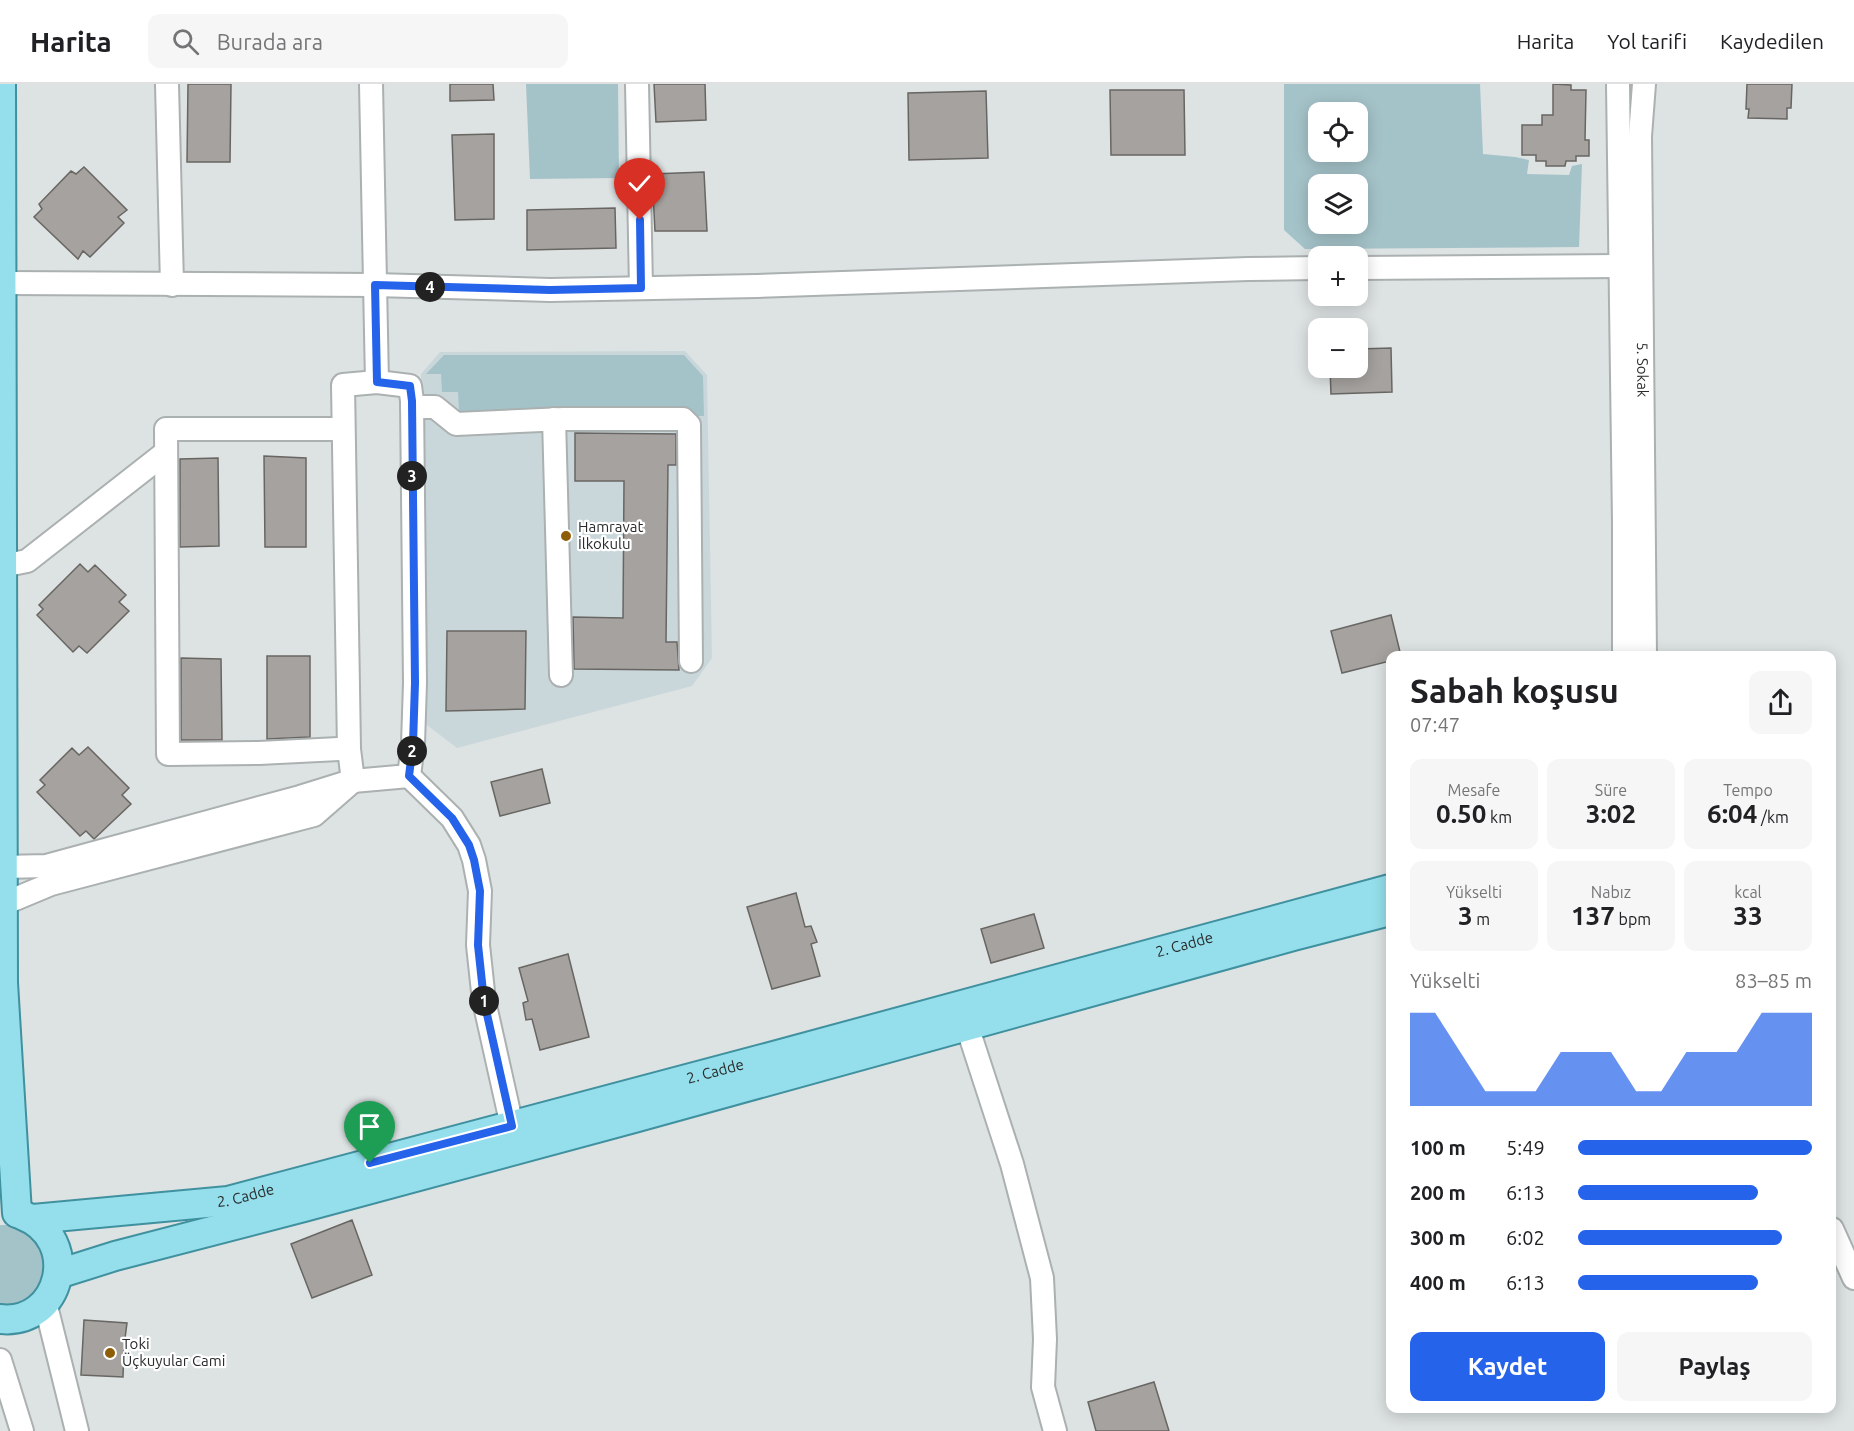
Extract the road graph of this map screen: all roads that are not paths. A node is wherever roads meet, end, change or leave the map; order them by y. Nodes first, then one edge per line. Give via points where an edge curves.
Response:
1 (1, 84) edge
2 (167, 84) edge
3 (371, 84) edge
4 (636, 84) edge
5 (1618, 84) edge
6 (1644, 84) edge
7 (1620, 266) junction
8 (1308, 268) edge
9 (1368, 268) edge
10 (2, 284) junction
11 (171, 285) junction
12 (375, 285) junction
13 (641, 288) junction
14 (377, 382) junction
15 (412, 407) junction
16 (554, 419) junction
17 (343, 429) junction
18 (165, 453) junction
19 (2, 566) junction
20 (1624, 651) edge
21 (1645, 651) edge
22 (691, 661) dead end
23 (561, 675) dead end
24 (339, 749) dead end
25 (409, 776) junction
26 (352, 781) junction
27 (3, 867) junction
28 (1386, 890) edge
29 (3, 904) junction
30 (1386, 912) edge
31 (967, 1026) junction
32 (512, 1126) junction
33 (17, 1215) edge
34 (1836, 1238) edge
35 (58, 1274) junction
36 (1854, 1278) edge
37 (45, 1302) junction
38 (0, 1319) edge
39 (0, 1360) edge
40 (22, 1431) edge
41 (77, 1431) edge
42 (1055, 1431) edge

1 - 10 main road
2 - 11 street
3 - 12 street
4 - 13 street
5 - 7 street, 5. Sokak
6 - 21 street, 5. Sokak via 1640,136
7 - 9 street
7 - 20 street, 5. Sokak
8 - 13 street
10 - 11 street
10 - 19 main road
11 - 12 street
12 - 13 street via 550,290
12 - 14 street
14 - 15 street via 410,386
14 - 17 street via 343,385
15 - 16 street via 435,407 456,424
15 - 25 street via 415,683
16 - 22 street via 683,419 689,425
16 - 23 street
17 - 18 street via 166,429
17 - 26 street
18 - 19 street via 27,561
18 - 24 street via 168,754
19 - 27 main road
25 - 26 street
25 - 32 street via 452,818 474,860 480,891 478,945 484,1001
26 - 27 street via 46,866
26 - 29 street via 314,815 51,884
27 - 29 main road
28 - 32 main road, 2. Cadde
29 - 33 main road via 3,983
30 - 31 main road, 2. Cadde
31 - 35 main road, 2. Cadde
31 - 42 street via 1012,1164 1042,1278 1043,1387
32 - 33 main road, 2. Cadde via 228,1201
33 - 35 main road via 45,1230 54,1243
34 - 36 street
35 - 37 main road
37 - 38 main road via 19,1318
37 - 41 street
39 - 40 street

